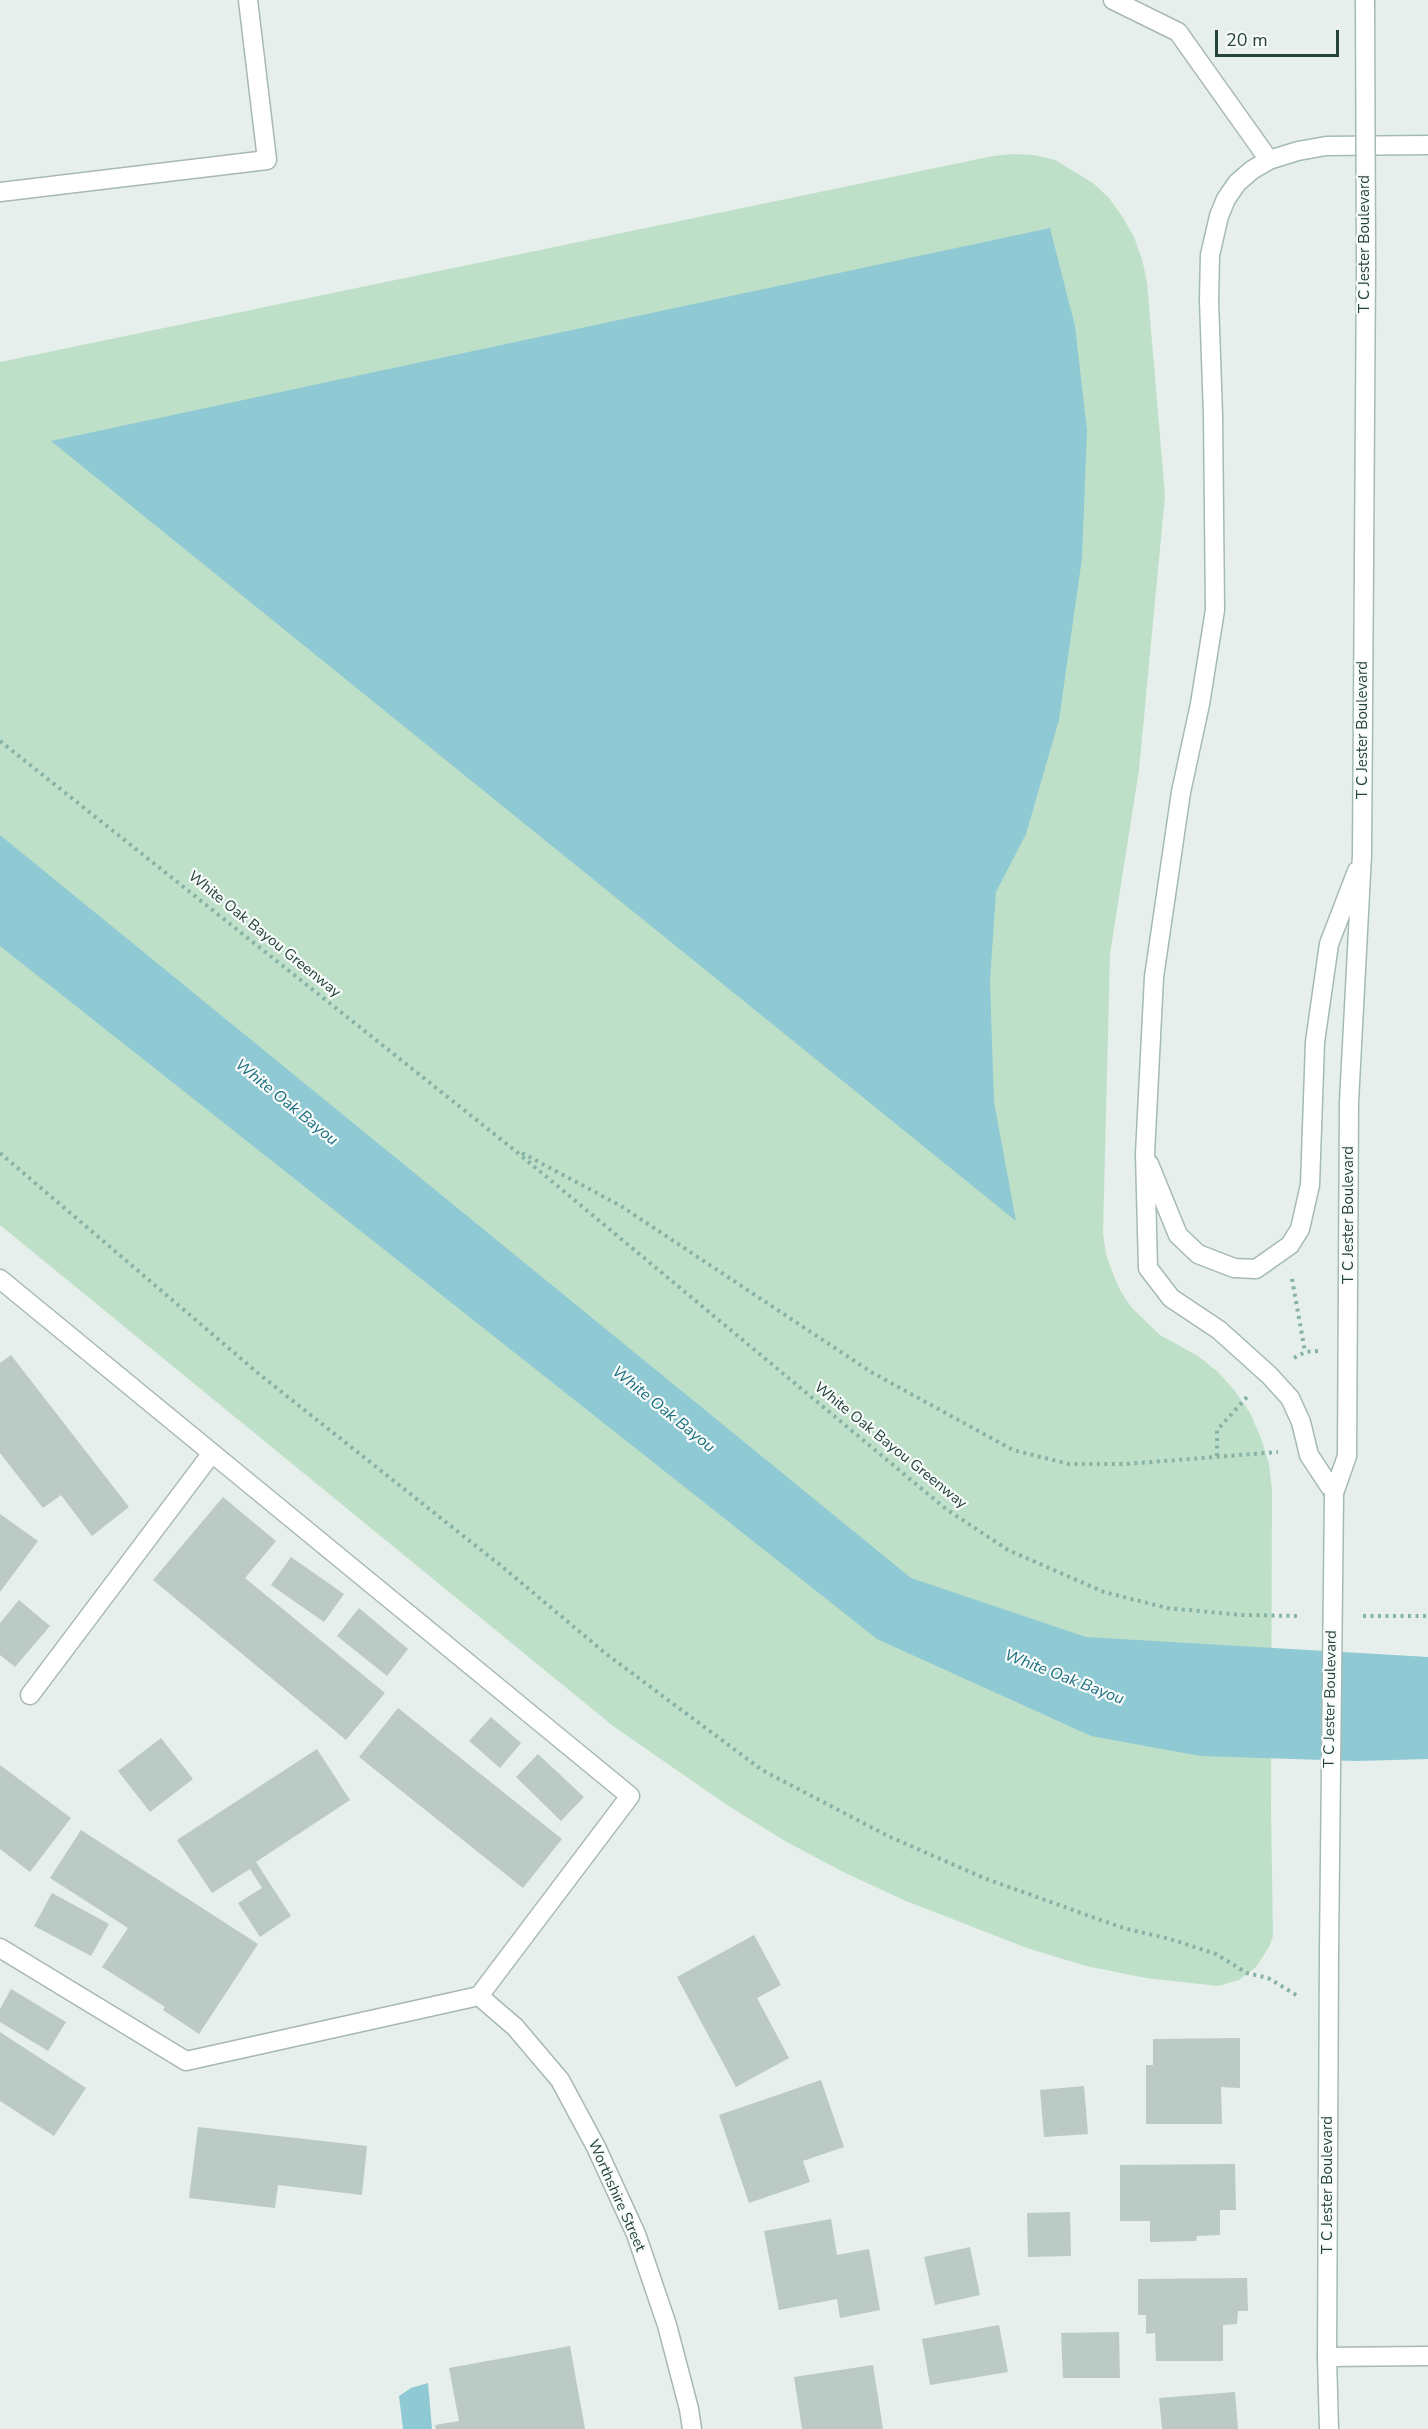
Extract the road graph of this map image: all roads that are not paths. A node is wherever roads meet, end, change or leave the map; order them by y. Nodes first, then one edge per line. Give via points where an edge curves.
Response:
1 (248, 0) edge
2 (1113, 0) edge
3 (1365, 0) edge
4 (1428, 145) edge
5 (1269, 160) junction
6 (0, 192) edge
7 (1362, 855) junction
8 (1145, 1154) junction
9 (0, 1279) edge
10 (212, 1453) junction
11 (1334, 1493) junction
12 (30, 1695) dead end
13 (0, 1948) edge
14 (479, 1996) junction
15 (1428, 2356) edge
16 (1327, 2357) junction
17 (692, 2429) edge
18 (1329, 2429) edge

1 - 6 main road via 267,160
2 - 5 main road via 1178,32
3 - 7 main road, T C Jester Boulevard, bridge
4 - 5 main road via 1326,146
5 - 8 main road via 1252,170 1226,199 1210,255 1215,610 1181,792 1154,977
7 - 8 main road via 1329,944 1315,1042 1310,1185 1300,1229 1290,1245 1256,1269 1234,1268 1198,1254 1178,1235
7 - 11 main road, T C Jester Boulevard via 1349,1102 1347,1456
8 - 11 main road via 1148,1268 1171,1298 1219,1330 1290,1398 1309,1455
9 - 10 main road
10 - 12 main road
10 - 14 main road via 630,1796
11 - 16 main road, T C Jester Boulevard, bridge
13 - 14 main road via 186,2061
14 - 17 main road, Worthshire Street via 515,2027 560,2080 596,2147 636,2234 667,2325
15 - 16 main road
16 - 18 main road, T C Jester Boulevard

